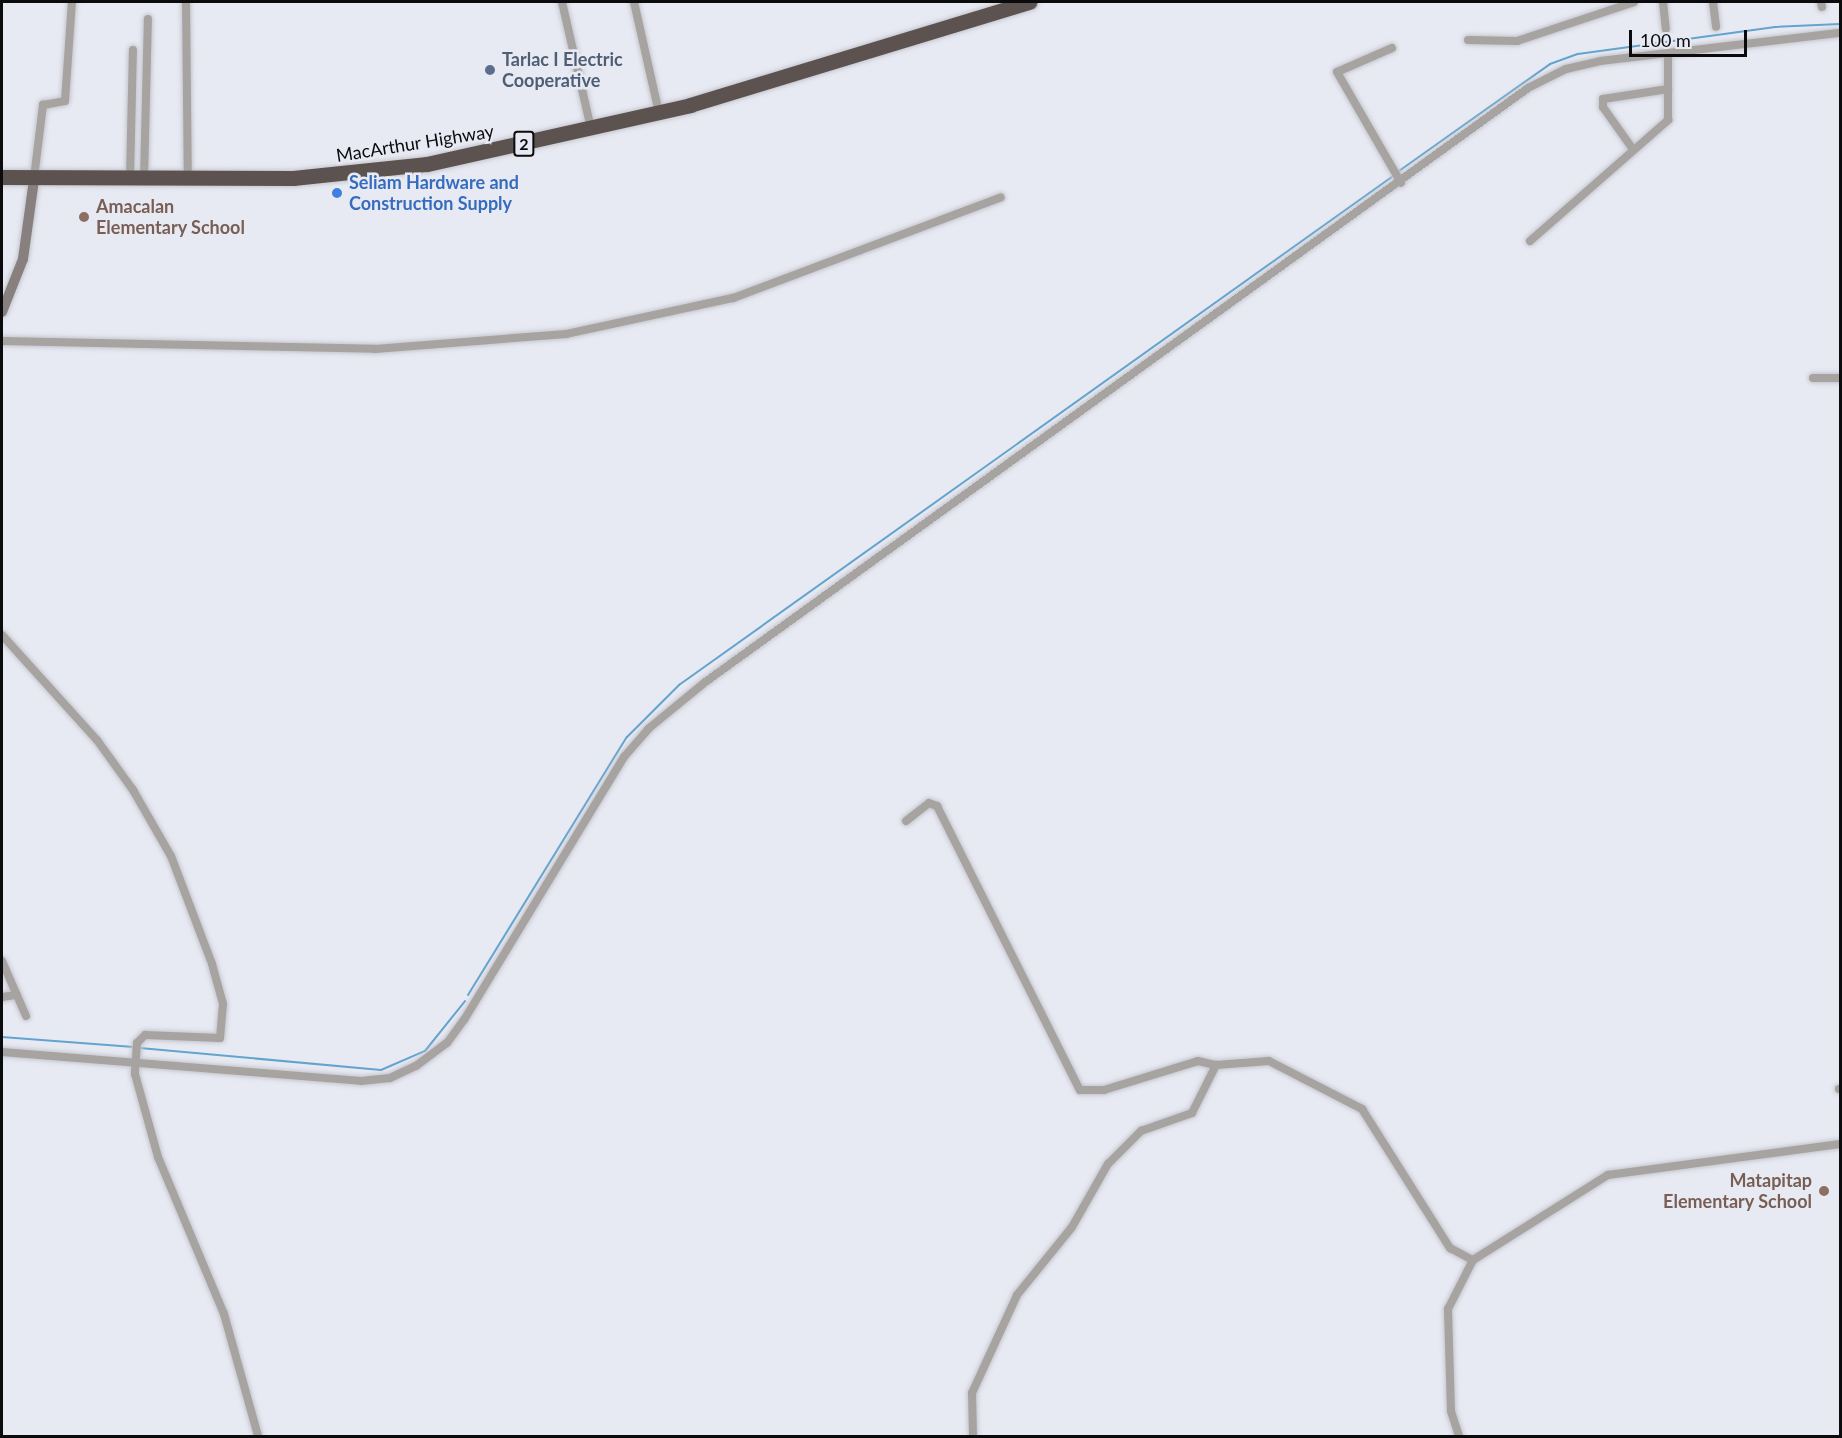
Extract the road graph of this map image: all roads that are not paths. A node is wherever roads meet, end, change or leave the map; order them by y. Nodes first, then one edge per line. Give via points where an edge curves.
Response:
1 (72, 2) edge
2 (186, 2) edge
3 (562, 2) edge
4 (634, 2) edge
5 (1030, 2) edge
6 (1634, 2) edge
7 (1663, 2) edge
8 (1713, 2) edge
9 (1615, 4) edge
10 (148, 19) dead end
11 (1716, 27) dead end
12 (1666, 29) dead end
13 (1840, 33) edge
14 (1468, 40) dead end
15 (1392, 48) dead end
16 (133, 50) dead end
17 (1668, 55) junction
18 (1668, 89) junction
19 (659, 113) junction
20 (591, 129) junction
21 (1632, 148) junction
22 (2, 177) edge
23 (34, 180) junction
24 (137, 180) junction
25 (188, 180) junction
26 (1401, 183) junction
27 (1001, 197) dead end
28 (1530, 241) dead end
29 (2, 312) edge
30 (2, 341) edge
31 (1813, 378) dead end
32 (1840, 378) edge
33 (2, 635) edge
34 (906, 821) dead end
35 (2, 961) edge
36 (16, 995) junction
37 (2, 997) edge
38 (26, 1016) dead end
39 (2, 1052) edge
40 (135, 1059) junction
41 (1216, 1065) junction
42 (1840, 1144) edge
43 (1473, 1260) junction
44 (258, 1437) edge
45 (973, 1437) edge
46 (1459, 1437) edge

1 - 23 street via 65,101 43,105
2 - 25 street
3 - 20 street
4 - 19 street
5 - 19 highway, MacArthur Highway / 2
6 - 9 street
7 - 12 street
8 - 11 street
9 - 14 street via 1518,41
10 - 24 street
13 - 17 street
15 - 26 street via 1337,72
16 - 24 street
17 - 18 street
17 - 26 street via 1566,69 1528,88
18 - 21 street via 1668,120
18 - 21 street via 1603,99 1603,107
19 - 20 highway, MacArthur Highway / 2
20 - 25 highway, MacArthur Highway / 2 via 378,172
21 - 28 street
22 - 23 highway, MacArthur Highway / 2
23 - 24 highway, MacArthur Highway / 2
23 - 29 street via 22,259
24 - 25 highway, MacArthur Highway / 2
26 - 40 street via 658,720 607,782 464,1020 428,1059 390,1078 361,1081
27 - 30 street via 723,301 566,334 375,349
31 - 32 street
33 - 40 street via 97,740 133,790 171,856 212,964 223,1004 220,1038 147,1034 137,1043
34 - 41 street via 929,803 937,806 1080,1090 1104,1090 1198,1061
35 - 36 street
36 - 37 street
36 - 38 street
39 - 40 street
40 - 44 street via 151,1135 224,1314
41 - 43 street via 1269,1061 1362,1109 1450,1248
41 - 45 street via 1192,1113 1141,1131 1108,1164 1076,1222 1017,1295 974,1386 969,1410
42 - 43 street via 1608,1175
43 - 46 street via 1448,1309 1451,1411

